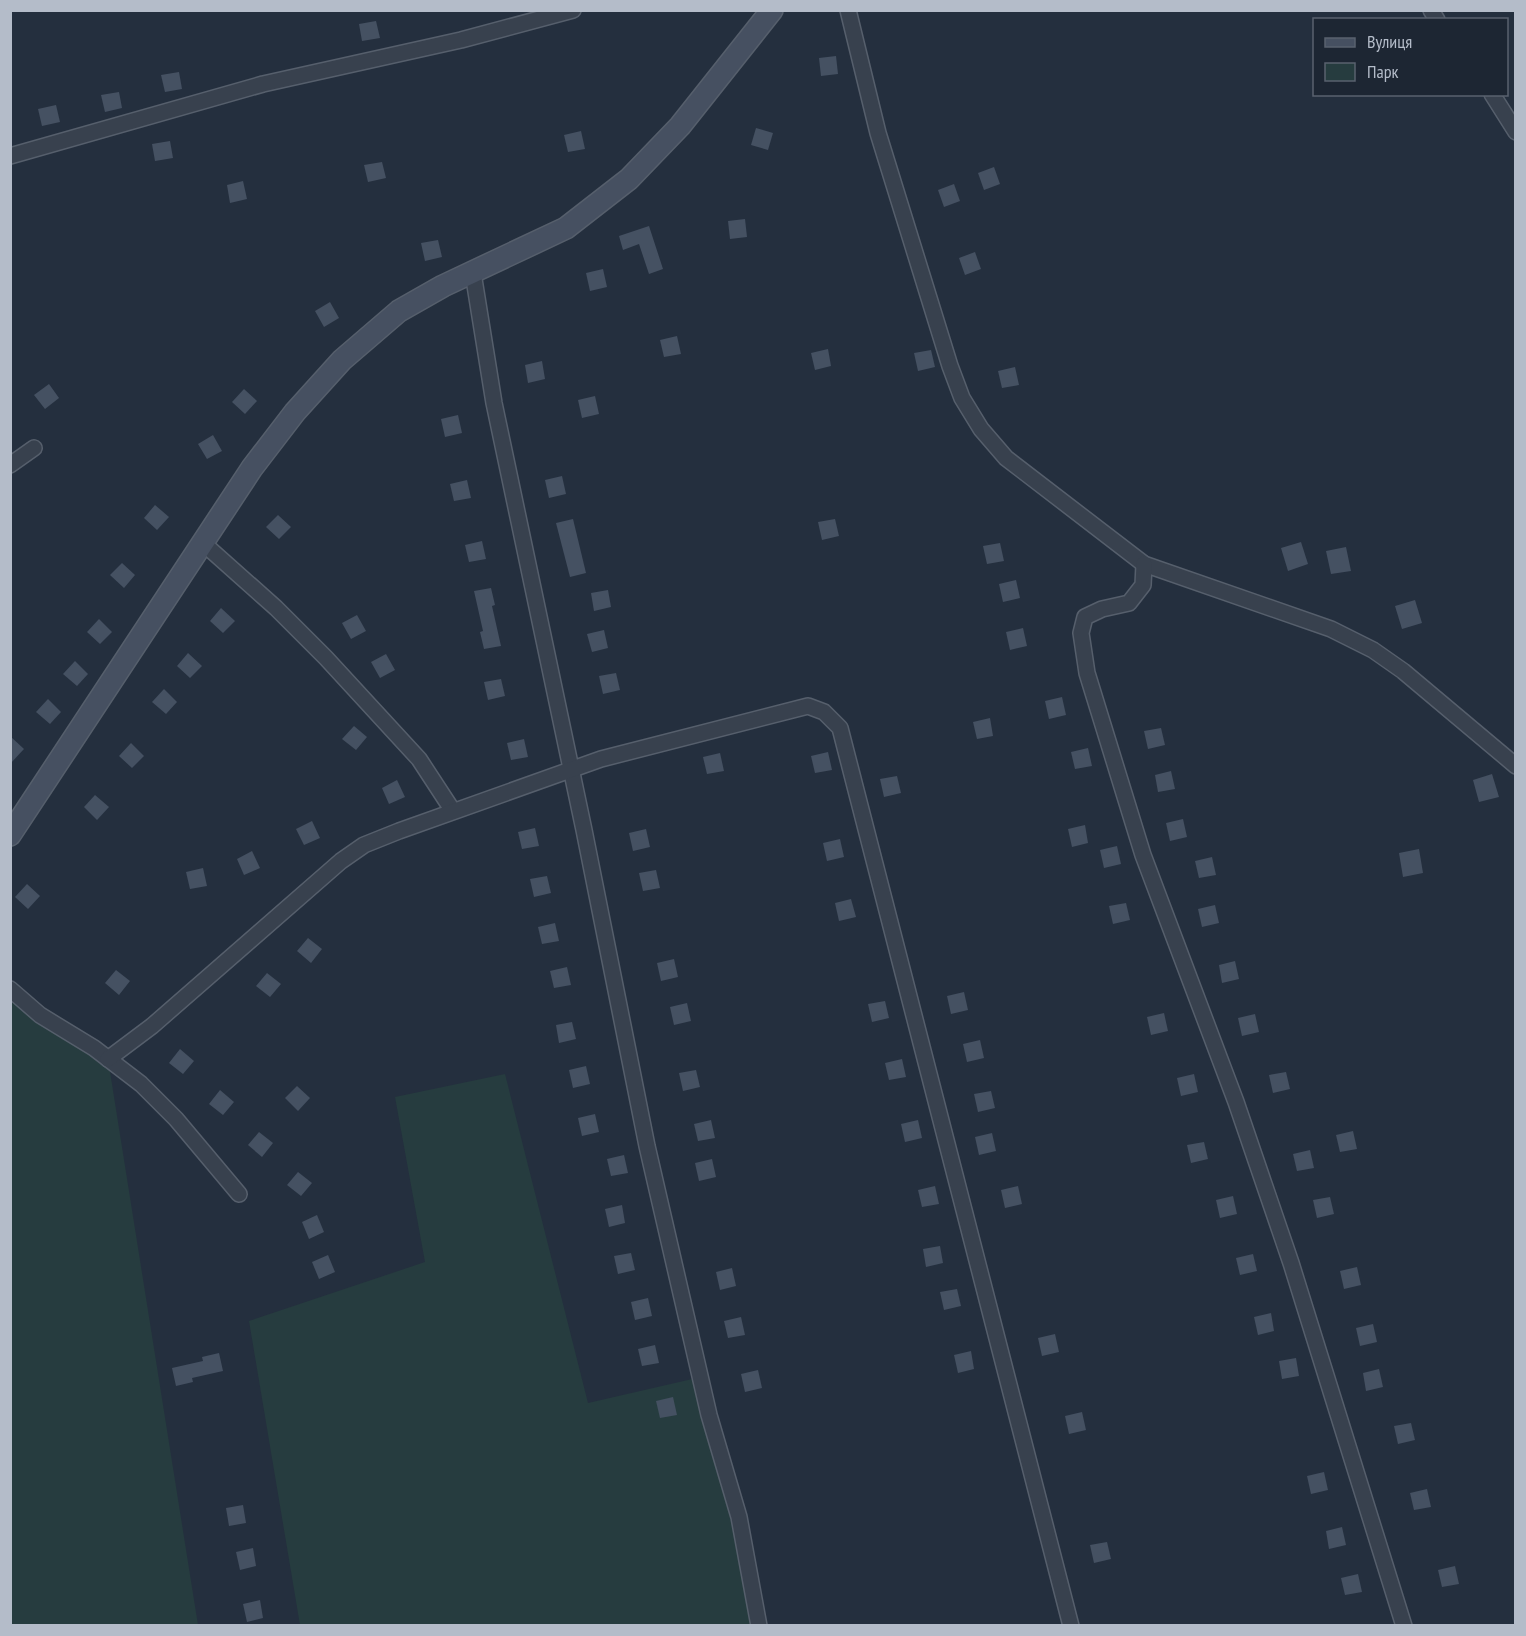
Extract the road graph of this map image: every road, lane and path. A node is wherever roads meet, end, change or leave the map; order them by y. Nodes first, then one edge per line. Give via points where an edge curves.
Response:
1 (573, 10) edge
2 (772, 10) edge
3 (848, 10) edge
4 (1493, 96) edge
5 (1515, 132) edge
6 (10, 156) edge
7 (473, 273) junction
8 (34, 448) dead end
9 (10, 465) edge
10 (203, 543) junction
11 (1144, 564) junction
12 (1515, 766) edge
13 (571, 769) junction
14 (453, 812) junction
15 (10, 835) edge
16 (10, 989) edge
17 (108, 1059) junction
18 (239, 1194) dead end
19 (759, 1626) edge
20 (1071, 1626) edge
21 (1404, 1626) edge

1 - 6 street via 263,84
2 - 7 street via 680,126 630,179 566,228
3 - 11 street via 881,144 962,398 981,429 1006,458
4 - 5 street
7 - 10 street via 399,312 342,360 252,468
7 - 13 street via 494,404
8 - 9 street
10 - 14 street via 326,658 419,759
10 - 15 street
11 - 12 street via 1330,629 1373,650
11 - 21 street via 1143,585 1129,603 1085,617 1081,633 1087,673 1143,855 1236,1102 1291,1263
13 - 14 street
13 - 19 street via 647,1146 709,1415 739,1517
13 - 20 street via 808,706 824,712 840,728
14 - 17 street via 364,845 341,861 152,1026
16 - 17 street via 40,1015
17 - 18 street via 141,1084 176,1119

